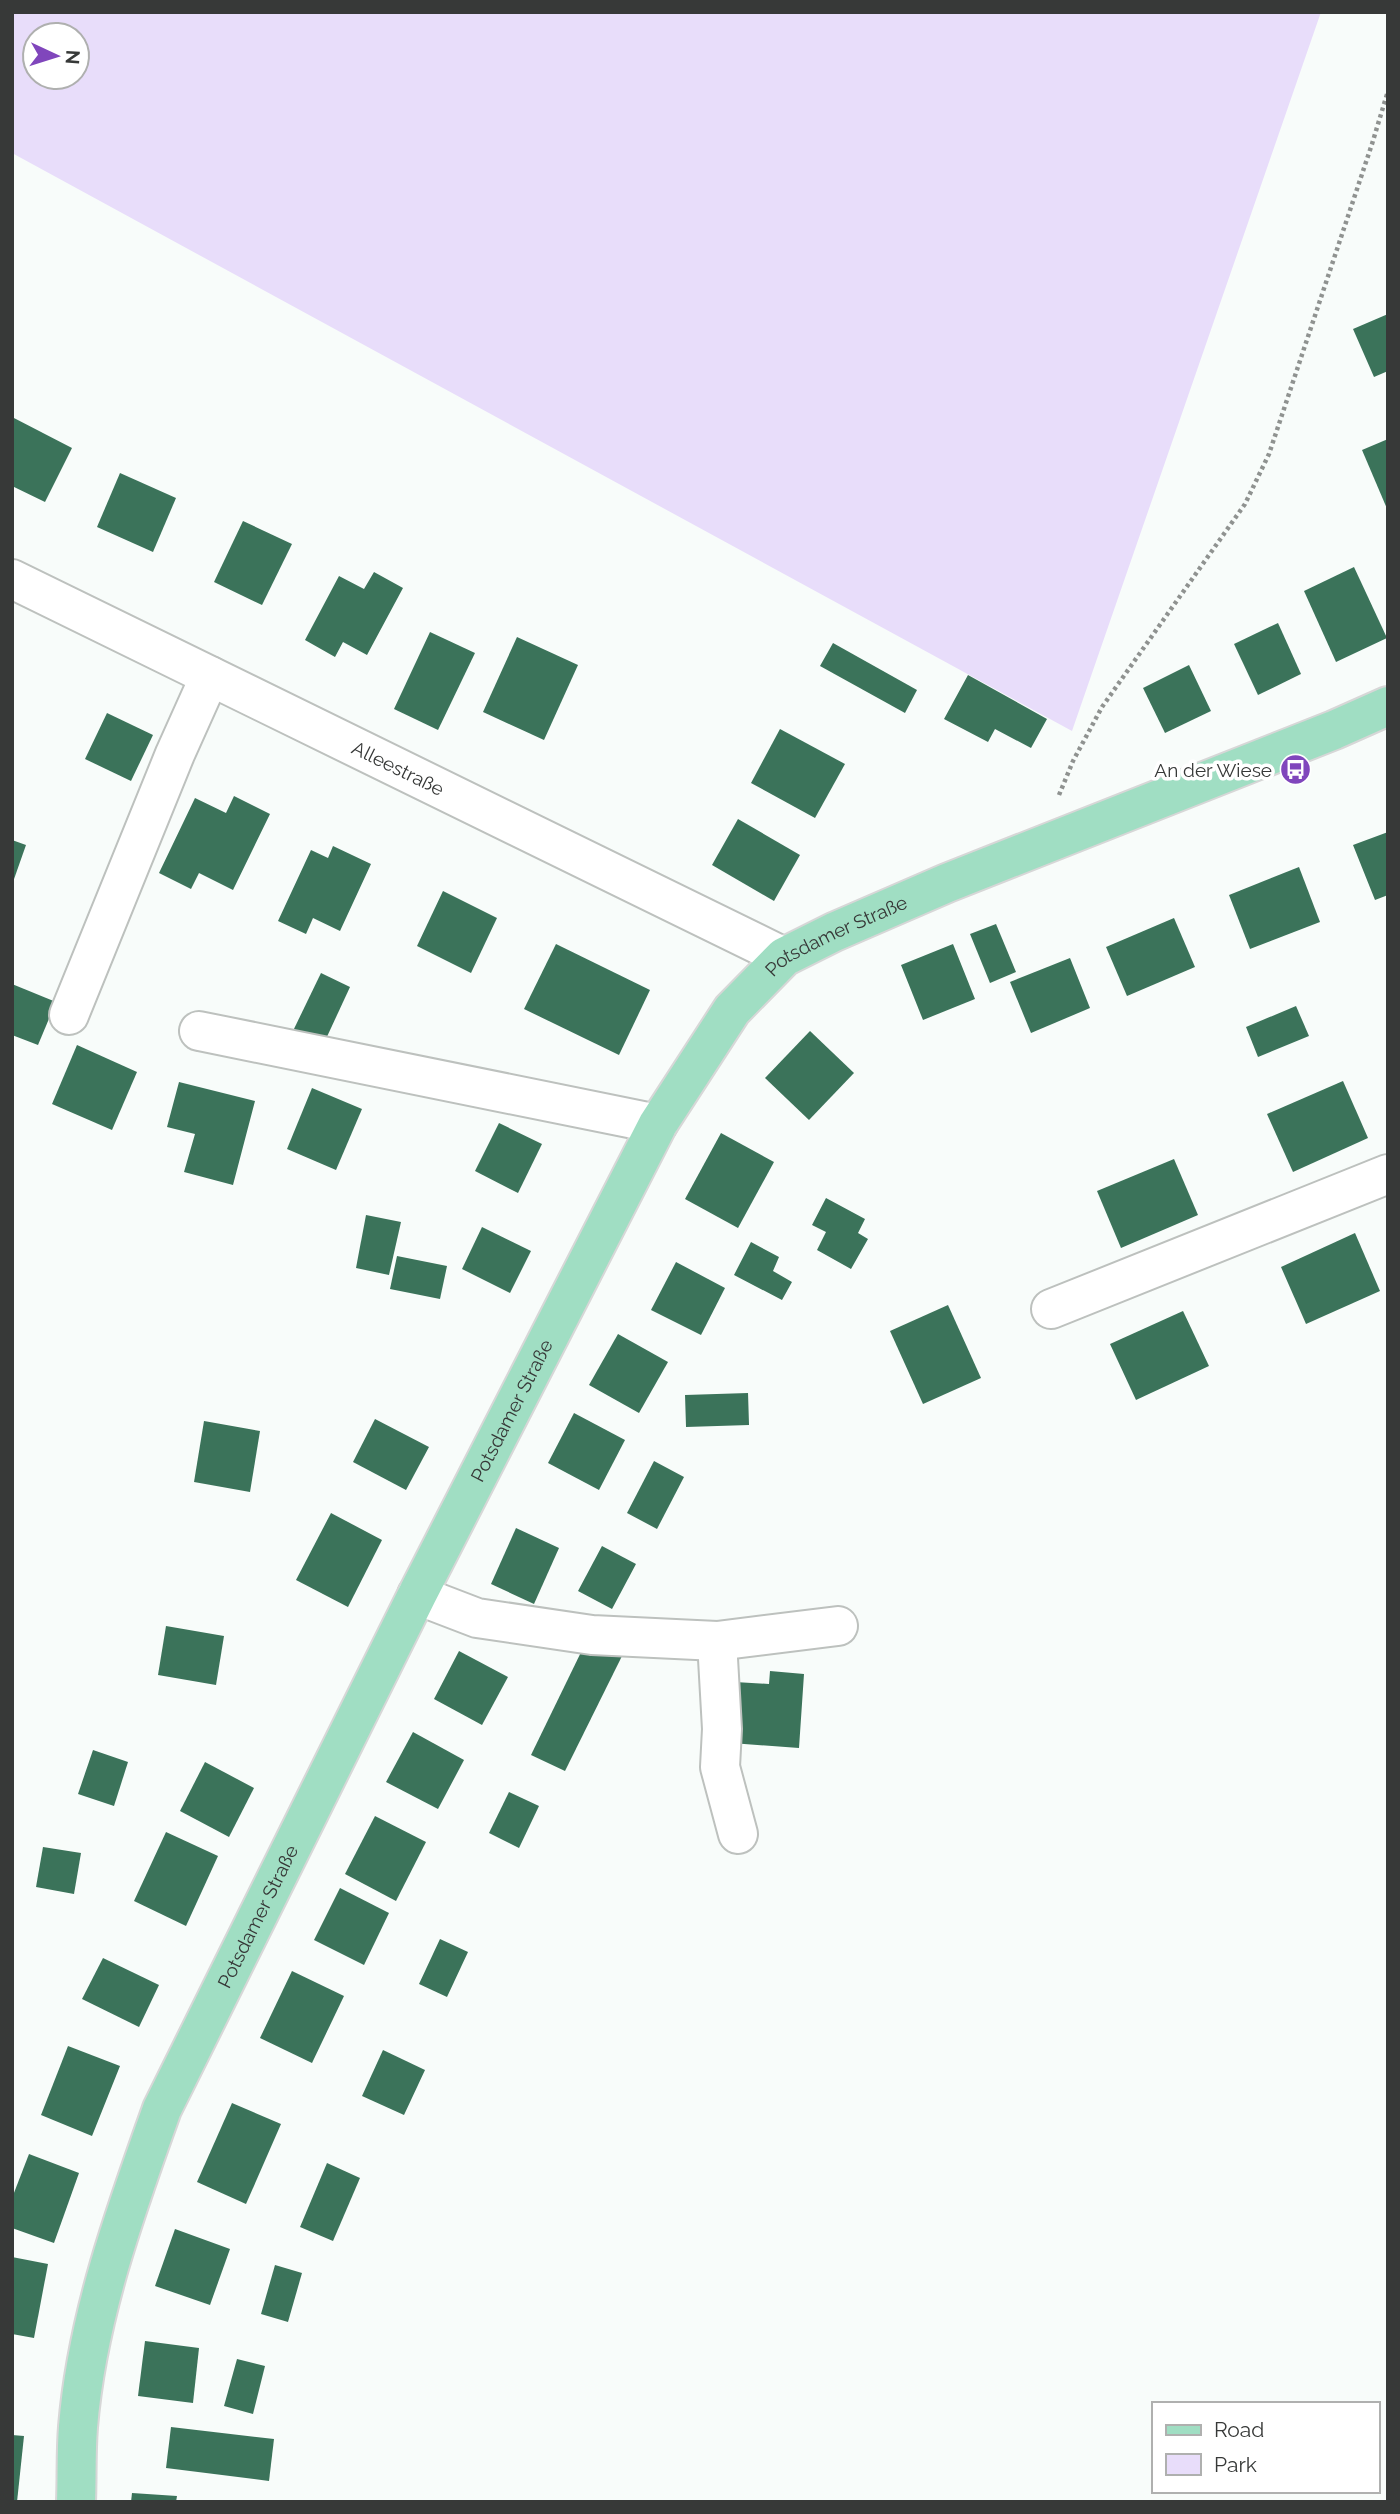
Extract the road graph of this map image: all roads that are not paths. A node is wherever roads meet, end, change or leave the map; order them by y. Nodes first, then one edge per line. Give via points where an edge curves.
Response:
1 (12, 579) edge
2 (210, 676) junction
3 (1388, 706) edge
4 (784, 957) junction
5 (69, 1015) dead end
6 (199, 1031) dead end
7 (658, 1124) junction
8 (1388, 1174) edge
9 (1051, 1308) dead end
10 (416, 1595) junction
11 (838, 1626) dead end
12 (717, 1641) junction
13 (738, 1834) dead end
14 (76, 2502) edge

1 - 2 street, Alleestraße
2 - 4 street, Alleestraße
2 - 5 street
3 - 4 main road, Potsdamer Straße via 934,888
4 - 7 main road, Potsdamer Straße via 732,1010
6 - 7 street
7 - 10 main road, Potsdamer Straße
8 - 9 street
10 - 12 street via 477,1618 534,1628
10 - 14 main road, Potsdamer Straße via 162,2109 105,2280 88,2354 78,2427
11 - 12 street
12 - 13 street via 720,1767

